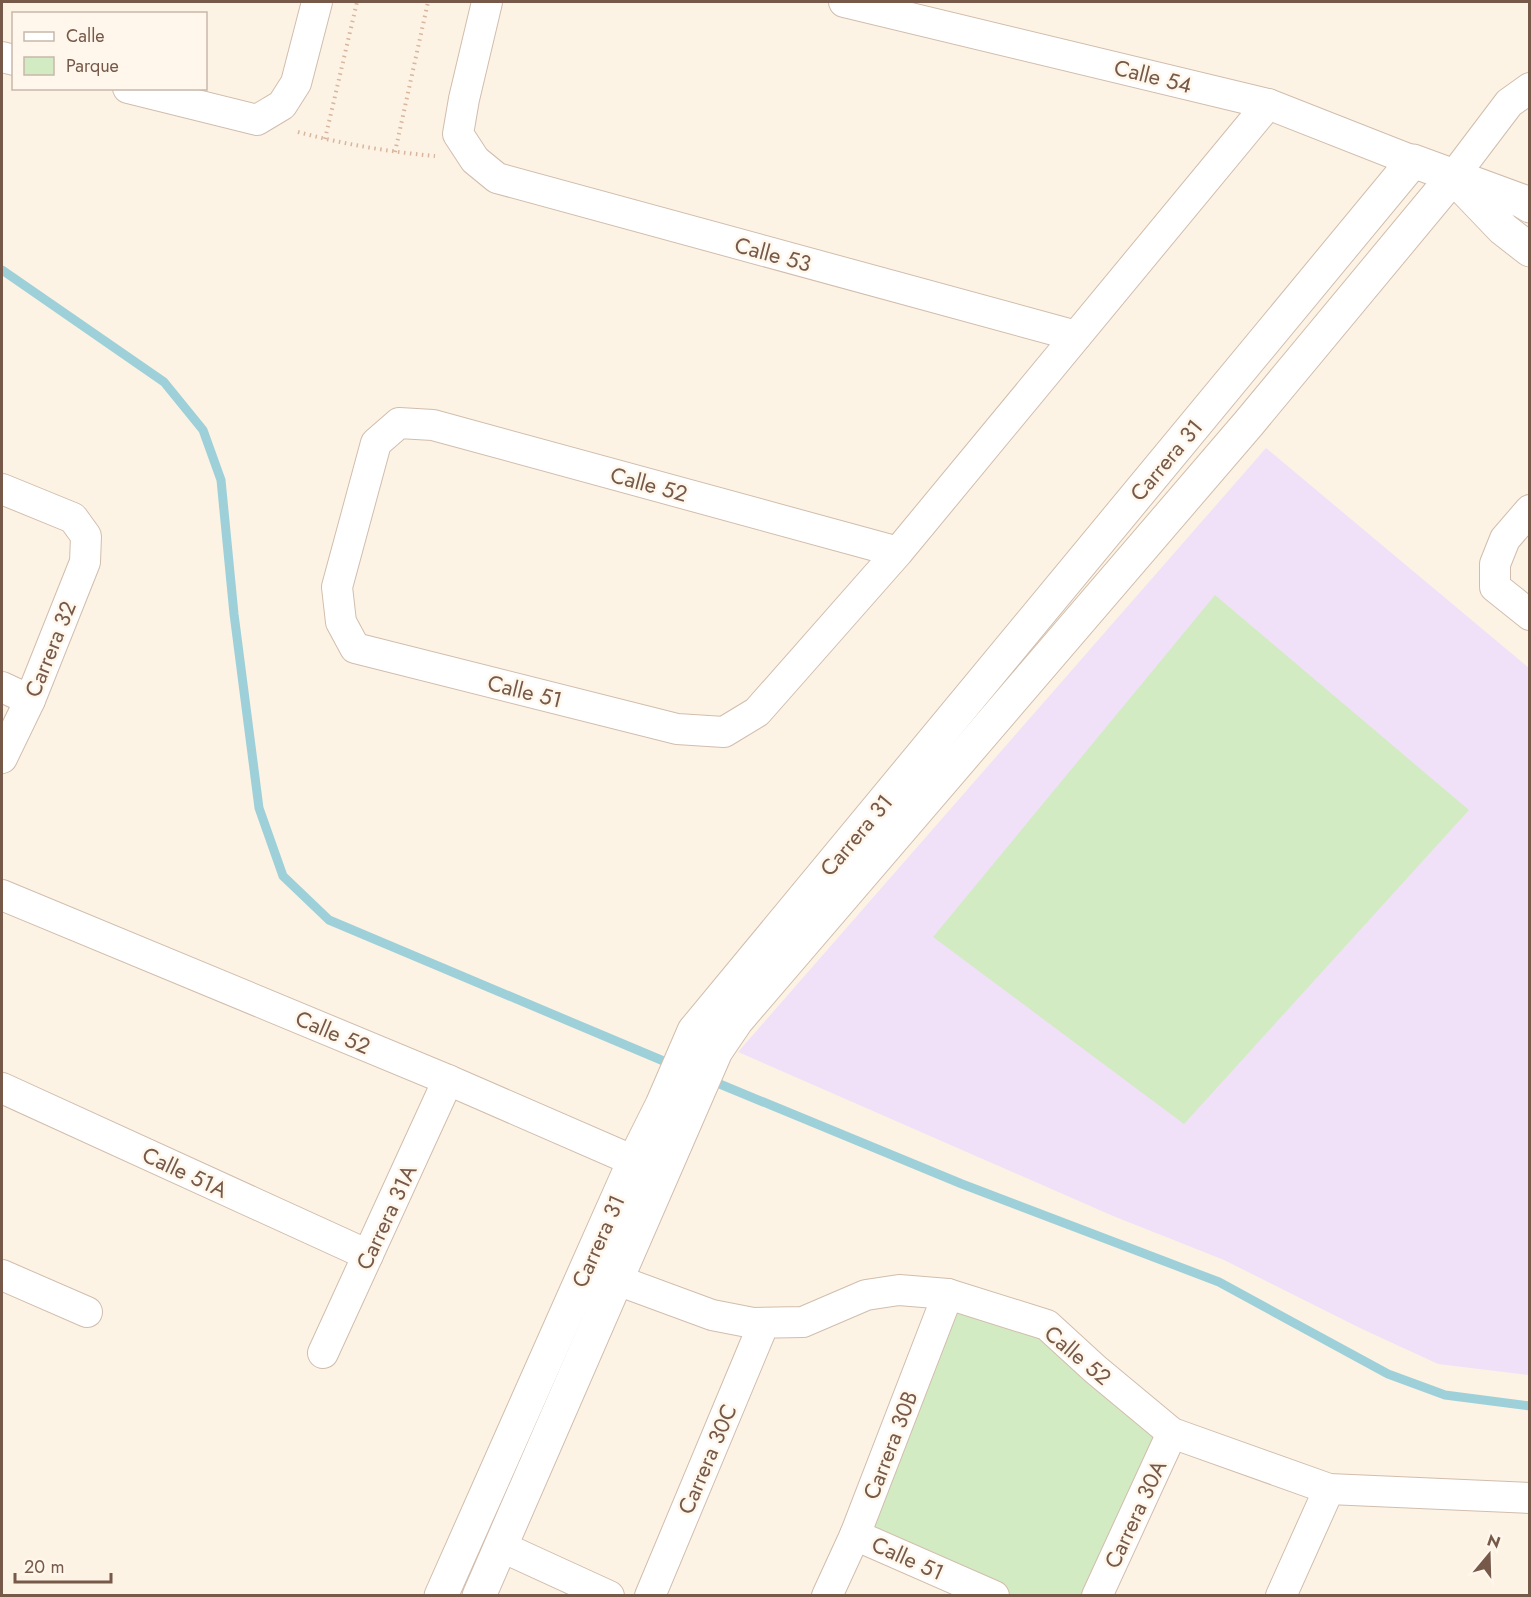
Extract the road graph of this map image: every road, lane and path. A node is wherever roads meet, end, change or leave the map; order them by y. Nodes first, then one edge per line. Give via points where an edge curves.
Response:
1 (317, 2) edge
2 (357, 2) edge
3 (428, 2) edge
4 (487, 2) edge
5 (844, 2) edge
6 (1530, 88) edge
7 (136, 90) edge
8 (1268, 104) junction
9 (395, 152) junction
10 (475, 160) junction
11 (1413, 161) junction
12 (1453, 177) junction
13 (1530, 206) edge
14 (1530, 250) edge
15 (1076, 336) junction
16 (2, 489) edge
17 (1530, 510) edge
18 (898, 552) junction
19 (1530, 615) edge
20 (341, 622) joint
21 (2, 687) edge
22 (30, 699) junction
23 (2, 758) edge
24 (2, 895) edge
25 (701, 1049) junction
26 (448, 1080) junction
27 (2, 1088) edge
28 (675, 1110) junction
29 (634, 1161) junction
30 (663, 1174) junction
31 (368, 1255) junction
32 (2, 1275) edge
33 (617, 1280) junction
34 (948, 1294) junction
35 (87, 1312) dead end
36 (764, 1323) junction
37 (323, 1353) dead end
38 (1172, 1433) junction
39 (1329, 1489) junction
40 (1530, 1498) edge
41 (855, 1535) junction
42 (502, 1547) junction
43 (441, 1596) edge
44 (479, 1596) edge
45 (609, 1596) edge
46 (650, 1596) edge
47 (827, 1596) edge
48 (994, 1596) edge
49 (1098, 1596) edge
50 (1281, 1596) edge

1 - 7 street via 297,83 282,105 257,120
2 - 9 path via 325,139
3 - 9 path
4 - 10 street via 458,134
5 - 8 street, Calle 54
6 - 12 street via 1509,103
8 - 11 street, Calle 54
8 - 15 street
9 - 10 path
10 - 15 street, Calle 53 via 497,178
11 - 12 street, Calle 54
11 - 25 street, Carrera 31 via 694,1031
12 - 13 street, Calle 54
12 - 14 street, Calle 54 via 1503,229
12 - 25 street, Carrera 31 via 1249,423 737,1020
15 - 18 street
16 - 22 street, Carrera 32 via 73,518 86,536 85,562
17 - 19 street via 1505,539 1496,564 1496,586
18 - 20 street, Calle 51 via 757,712 724,732 677,729 355,648
18 - 20 street, Calle 52 via 433,425 399,423 376,442 337,587
21 - 22 street
22 - 23 street, Carrera 32
24 - 26 street, Calle 52
25 - 28 street, Carrera 31
26 - 29 street, Calle 52
26 - 31 street, Carrera 31A
27 - 31 street, Calle 51A
28 - 29 street, Carrera 31
28 - 30 street, Carrera 31
29 - 30 street, Calle 52
29 - 43 street, Carrera 31
30 - 33 street, Carrera 31
31 - 37 street, Carrera 31A
32 - 35 street
33 - 36 street, Calle 52 via 711,1315
33 - 42 street, Carrera 31
34 - 36 street, Calle 52 via 899,1290 866,1295 803,1322
34 - 38 street, Calle 52 via 1047,1325
34 - 41 street, Carrera 30B
36 - 46 street, Carrera 30C
38 - 39 street, Calle 52
38 - 49 street, Carrera 30A
39 - 40 street, Calle 52
39 - 50 street
41 - 47 street, Carrera 30B
41 - 48 street, Calle 51
42 - 44 street, Carrera 31
42 - 45 street

